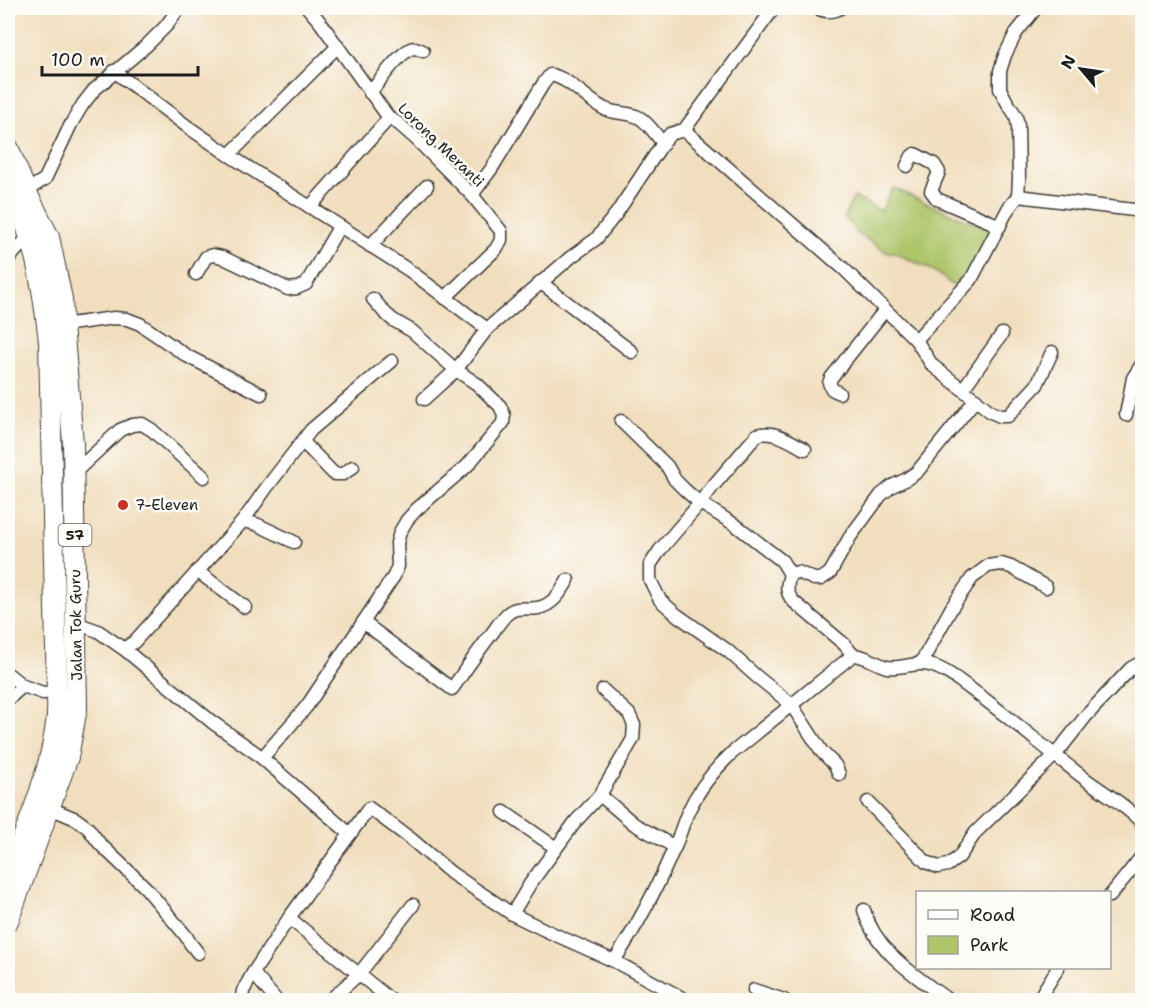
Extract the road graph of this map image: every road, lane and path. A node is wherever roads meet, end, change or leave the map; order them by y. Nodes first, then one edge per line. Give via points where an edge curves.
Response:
1 (179, 8) edge
2 (308, 8) edge
3 (774, 8) edge
4 (817, 8) edge
5 (840, 8) edge
6 (1036, 8) edge
7 (337, 47) junction
8 (423, 51) dead end
9 (114, 71) junction
10 (370, 93) junction
11 (389, 118) junction
12 (684, 129) junction
13 (663, 143) junction
14 (8, 147) edge
15 (229, 155) junction
16 (907, 166) dead end
17 (8, 183) edge
18 (427, 186) dead end
19 (26, 192) junction
20 (472, 195) junction
21 (1018, 196) junction
22 (310, 207) junction
23 (1143, 212) edge
24 (1000, 226) junction
25 (339, 227) junction
26 (30, 236) junction
27 (370, 246) junction
28 (8, 260) edge
29 (196, 274) dead end
30 (540, 282) junction
31 (445, 298) junction
32 (373, 299) dead end
33 (885, 310) junction
34 (63, 325) junction
35 (486, 329) junction
36 (1002, 334) dead end
37 (916, 340) junction
38 (632, 352) dead end
39 (1052, 352) dead end
40 (392, 361) dead end
41 (1143, 364) edge
42 (456, 370) junction
43 (963, 389) junction
44 (839, 393) dead end
45 (261, 394) dead end
46 (424, 399) dead end
47 (976, 399) junction
48 (1126, 415) dead end
49 (621, 421) dead end
50 (303, 442) junction
51 (805, 450) dead end
52 (353, 467) dead end
53 (74, 473) junction
54 (204, 477) dead end
55 (700, 503) junction
56 (74, 512) junction
57 (53, 514) junction
58 (243, 521) junction
59 (294, 542) dead end
60 (197, 572) junction
61 (790, 574) junction
62 (568, 580) dead end
63 (1046, 587) dead end
64 (245, 607) dead end
65 (363, 622) junction
66 (76, 623) junction
67 (124, 649) junction
68 (853, 655) junction
69 (1143, 662) edge
70 (921, 663) junction
71 (8, 674) edge
72 (23, 686) junction
73 (603, 690) dead end
74 (57, 692) junction
75 (8, 699) edge
76 (791, 704) junction
77 (1056, 754) junction
78 (262, 758) junction
79 (839, 774) dead end
80 (600, 795) junction
81 (868, 802) dead end
82 (51, 808) junction
83 (504, 812) dead end
84 (1143, 823) edge
85 (350, 834) junction
86 (675, 847) junction
87 (556, 848) junction
88 (1143, 856) edge
89 (8, 876) edge
90 (1111, 895) edge
91 (413, 905) dead end
92 (864, 910) dead end
93 (512, 914) junction
94 (289, 918) junction
95 (8, 921) edge
96 (198, 953) dead end
97 (614, 961) junction
98 (1055, 969) edge
99 (254, 973) junction
100 (359, 974) junction
101 (754, 990) dead end
102 (245, 1000) edge
103 (276, 1000) edge
104 (330, 1000) edge
105 (392, 1000) edge
106 (686, 1000) edge
107 (784, 1000) edge
108 (948, 1000) edge
109 (1038, 1000) edge

1 - 9 street via 147,45
2 - 7 street, Lorong Meranti
3 - 12 street
4 - 5 street
6 - 21 street via 1016,33 1000,71 1000,89 1017,116
7 - 10 street, Lorong Meranti
7 - 15 street
8 - 10 street via 410,49 399,57
9 - 15 street
9 - 19 street via 83,104 45,179
10 - 11 street, Lorong Meranti
11 - 20 street, Lorong Meranti
11 - 22 street
12 - 13 street via 670,134
12 - 33 street via 843,268
13 - 20 street via 637,116 603,109 559,77 550,75
13 - 30 street via 596,239
14 - 19 main road, Jalan Tok Guru / 57
15 - 22 street
16 - 24 street via 915,154 934,164 939,172 931,191 937,199
17 - 26 main road, Jalan Tok Guru / 57
18 - 27 street
19 - 34 main road, Jalan Tok Guru / 57 via 49,237 62,299
20 - 31 street, Lorong Meranti via 501,231 501,240
21 - 23 street
21 - 24 street
22 - 25 street
24 - 37 street via 971,280
25 - 27 street
25 - 29 street via 306,284 297,288 288,289 222,256 206,256
26 - 28 street
26 - 57 main road, Jalan Tok Guru / 57 via 44,296 49,342
27 - 31 street
30 - 35 street
30 - 38 street
31 - 35 street
32 - 42 street
33 - 37 street
33 - 44 street via 831,378 832,389
34 - 45 street via 127,319
34 - 53 main road, Jalan Tok Guru / 57
35 - 42 street
36 - 43 street
37 - 43 street via 932,365
39 - 47 street via 1037,385 1008,416 1000,417
40 - 50 street via 311,430
41 - 48 street via 1133,378
42 - 46 street
42 - 65 street via 500,405 502,423 467,466 407,520 397,543 398,566 394,576
43 - 47 street
47 - 61 street via 917,472 881,495 830,573 821,579 798,572
49 - 55 street
50 - 52 street via 334,474 343,474
50 - 58 street
51 - 55 street via 777,435 757,435
53 - 54 street via 120,430 142,424
53 - 56 main road, Jalan Tok Guru / 57
55 - 61 street via 782,561
55 - 76 street via 650,565 650,580 660,600 677,615 728,651
56 - 57 main road
56 - 66 main road, Jalan Tok Guru / 57
57 - 74 main road, Jalan Tok Guru / 57
58 - 59 street
58 - 60 street
60 - 64 street
60 - 67 street
61 - 68 street via 788,595
62 - 65 street via 545,606 516,608 507,614 452,689
63 - 70 street via 1011,567 988,566 972,578
65 - 78 street via 307,706
66 - 67 street via 98,631
66 - 82 main road, Jalan Tok Guru / 57 via 77,708 68,757
67 - 78 street
68 - 70 street via 889,667
68 - 76 street
69 - 77 street via 1131,668
70 - 77 street via 958,680
71 - 72 street
72 - 74 street via 43,693
72 - 75 street
73 - 80 street via 629,714 634,725 633,739
74 - 89 main road, Jalan Tok Guru / 57 via 57,723 50,759
76 - 79 street
76 - 86 street via 718,766 698,793
77 - 81 street via 948,865 938,867 926,862
77 - 84 street
78 - 85 street
80 - 86 street via 634,824
80 - 87 street
82 - 95 main road, Jalan Tok Guru / 57
82 - 96 street via 88,828 146,888
83 - 87 street
85 - 93 street via 369,808 451,873
85 - 94 street
86 - 97 street via 635,929
87 - 93 street
88 - 90 street
91 - 100 street
92 - 108 street via 879,941 907,969
93 - 97 street
94 - 99 street
94 - 100 street
97 - 106 street
98 - 109 street
99 - 102 street via 243,991
99 - 103 street
100 - 104 street
100 - 105 street
101 - 107 street

